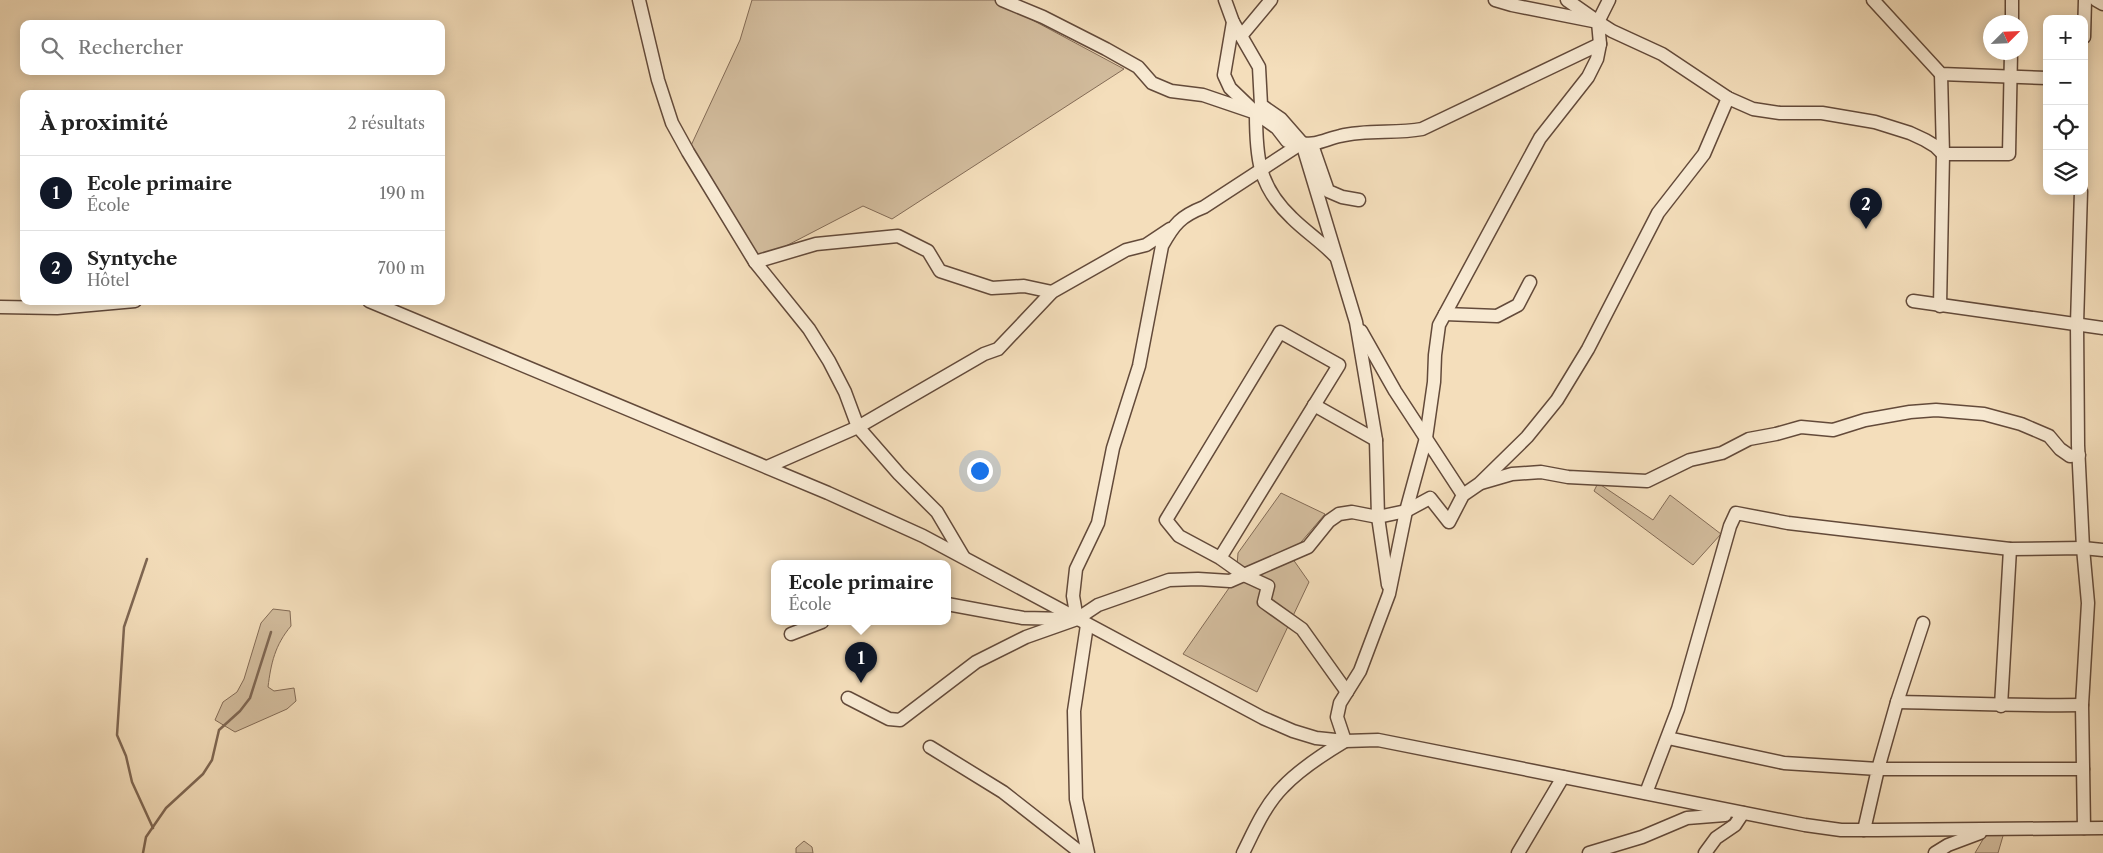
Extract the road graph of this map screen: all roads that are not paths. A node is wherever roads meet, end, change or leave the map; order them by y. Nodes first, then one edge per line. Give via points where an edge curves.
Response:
1 (639, 0) edge
2 (1002, 0) edge
3 (1225, 0) edge
4 (1271, 0) edge
5 (1495, 0) edge
6 (1567, 0) edge
7 (1608, 0) edge
8 (1873, 0) edge
9 (2012, 0) edge
10 (2085, 0) edge
11 (2096, 0) edge
12 (2103, 4) edge
13 (2012, 15) edge
14 (2085, 15) edge
15 (1233, 22) junction
16 (1598, 22) junction
17 (1240, 36) junction
18 (1600, 44) junction
19 (2011, 60) edge
20 (1940, 74) junction
21 (2010, 77) junction
22 (2043, 78) edge
23 (1728, 98) junction
24 (1256, 114) junction
25 (1307, 144) junction
26 (1943, 154) junction
27 (1259, 170) junction
28 (2081, 195) edge
29 (1359, 200) dead end
30 (1172, 228) junction
31 (1338, 260) junction
32 (755, 262) junction
33 (1530, 282) dead end
34 (1052, 292) junction
35 (1912, 301) dead end
36 (90, 305) edge
37 (379, 305) edge
38 (1940, 306) junction
39 (0, 307) edge
40 (1445, 314) junction
41 (1356, 322) junction
42 (2077, 324) junction
43 (2103, 328) edge
44 (1314, 405) junction
45 (858, 428) junction
46 (1426, 438) junction
47 (1376, 440) junction
48 (2079, 455) junction
49 (767, 467) junction
50 (1478, 484) junction
51 (1463, 495) junction
52 (1406, 511) junction
53 (1378, 517) junction
54 (2082, 548) junction
55 (2010, 549) junction
56 (2103, 550) edge
57 (963, 556) junction
58 (1220, 558) junction
59 (1244, 575) junction
60 (1389, 594) junction
61 (951, 605) edge
62 (1082, 622) junction
63 (1923, 623) dead end
64 (814, 625) edge
65 (791, 634) dead end
66 (1346, 692) junction
67 (848, 698) dead end
68 (1897, 702) junction
69 (2082, 705) junction
70 (2001, 706) junction
71 (1668, 738) junction
72 (1345, 741) junction
73 (930, 747) dead end
74 (2083, 769) junction
75 (1878, 770) junction
76 (1563, 777) junction
77 (1646, 793) junction
78 (1742, 813) junction
79 (2084, 828) junction
80 (2103, 828) edge
81 (1990, 829) junction
82 (1864, 830) junction
83 (1081, 853) edge
84 (1088, 853) edge
85 (1242, 853) edge
86 (1518, 853) edge
87 (1589, 853) edge
88 (1705, 853) edge
89 (1935, 853) edge

1 - 32 street via 672,123
2 - 24 street via 1106,49 1138,68 1152,83 1171,92 1203,95
3 - 15 street
4 - 17 street
5 - 16 street
6 - 16 street
7 - 16 street
8 - 20 street
9 - 13 street
10 - 14 street
11 - 12 street
15 - 17 street
15 - 24 street via 1224,75 1230,88
16 - 18 street
16 - 23 street via 1662,54
17 - 25 street via 1259,67 1261,105
18 - 25 street via 1422,128 1369,131
18 - 40 street via 1588,77 1540,138
19 - 21 street
20 - 21 street
20 - 26 street
21 - 22 street
21 - 26 street via 2009,154
23 - 26 street via 1753,109 1822,113 1875,122 1925,140
23 - 50 street via 1704,154 1658,213 1588,349 1557,400 1528,437
24 - 25 street via 1277,128 1288,141
24 - 27 street
25 - 27 street
25 - 29 street via 1328,191
25 - 31 street
26 - 38 street
27 - 30 street via 1204,207 1186,214
27 - 31 street via 1274,200
28 - 42 street
30 - 34 street via 1146,245 1126,250
30 - 62 street via 1162,246 1139,366 1113,448 1098,523 1076,569 1073,596
31 - 41 street
32 - 34 street via 816,244 898,236 928,251 940,271 992,288 1024,286
32 - 45 street via 814,337 845,392
33 - 40 street via 1518,304 1496,316
34 - 45 street via 998,349 984,354
35 - 38 street
36 - 39 street
37 - 49 street
38 - 42 street
40 - 46 street via 1439,325 1434,355 1434,382
41 - 46 street
41 - 47 street
42 - 43 street
42 - 48 street
44 - 47 street
44 - 58 street
44 - 58 street via 1339,365 1280,332 1166,520 1179,536
45 - 49 street
45 - 57 street via 937,512
46 - 51 street
46 - 52 street
47 - 53 street
48 - 50 street via 2070,456 2049,436 2021,424 1984,414 1936,410 1865,420 1834,430 1801,427 1749,439 1722,454 1690,460 1647,481 1568,478 1541,472 1512,474
48 - 54 street
49 - 57 street
50 - 51 street
51 - 52 street via 1449,522 1430,498
52 - 53 street
52 - 60 street
53 - 59 street via 1352,512 1339,514 1308,547
53 - 60 street
54 - 55 street
54 - 56 street
54 - 69 street via 2088,603
55 - 70 street
55 - 71 street via 1788,523 1736,513
57 - 62 street
58 - 59 street
59 - 62 street via 1230,581 1169,580 1098,605
59 - 66 street via 1268,586 1264,602 1302,629
60 - 66 street via 1360,671
61 - 62 street via 1023,618
62 - 67 street via 1026,637 976,662 900,720 889,719
62 - 72 street via 1263,718 1316,738
62 - 84 street via 1074,711 1076,799
63 - 68 street
64 - 65 street
66 - 72 street via 1337,716
68 - 70 street
68 - 75 street
69 - 70 street
69 - 74 street
71 - 75 street via 1784,763
71 - 77 street
72 - 76 street via 1378,740
72 - 85 street via 1282,787
73 - 83 street via 1003,792
74 - 75 street
74 - 79 street
75 - 82 street
76 - 77 street
76 - 86 street
77 - 78 street
78 - 82 street via 1805,826
78 - 87 street via 1687,818 1642,838
78 - 88 street via 1735,825 1716,838
79 - 80 street
79 - 81 street
81 - 82 street
81 - 89 street

